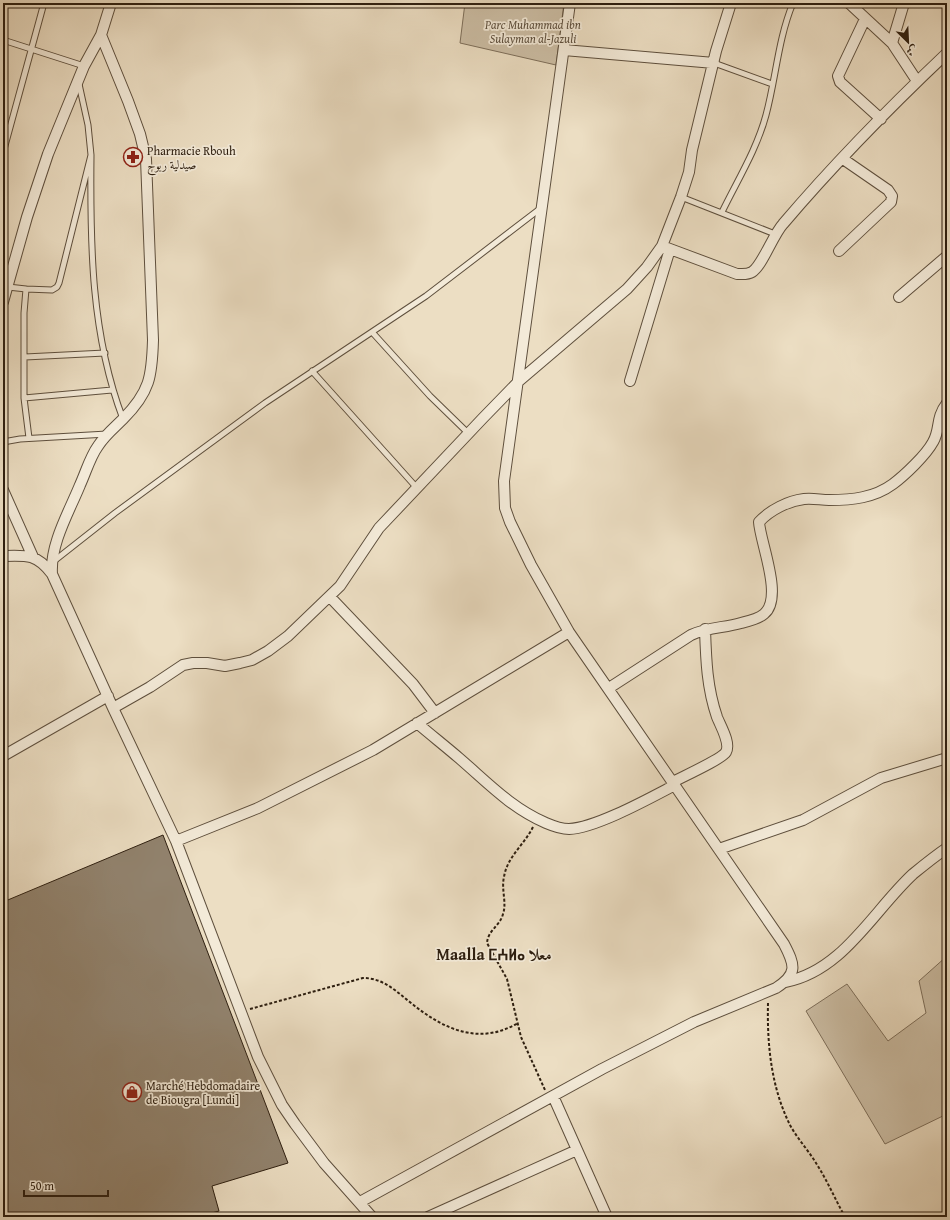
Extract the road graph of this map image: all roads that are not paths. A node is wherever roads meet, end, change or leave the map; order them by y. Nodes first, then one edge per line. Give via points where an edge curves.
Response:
1 (44, 3) edge
2 (110, 3) edge
3 (570, 3) edge
4 (731, 3) edge
5 (793, 3) edge
6 (849, 3) edge
7 (904, 3) edge
8 (859, 7) edge
9 (866, 18) junction
10 (101, 35) junction
11 (3, 40) edge
12 (892, 43) junction
13 (32, 50) junction
14 (564, 50) junction
15 (947, 53) edge
16 (714, 63) junction
17 (84, 66) junction
18 (917, 81) junction
19 (79, 82) junction
20 (772, 84) junction
21 (881, 119) junction
22 (3, 153) edge
23 (91, 155) junction
24 (842, 159) junction
25 (681, 197) junction
26 (543, 206) junction
27 (722, 212) junction
28 (775, 234) junction
29 (666, 247) junction
30 (839, 251) dead end
31 (947, 256) edge
32 (8, 287) junction
33 (26, 289) junction
34 (899, 297) dead end
35 (3, 302) edge
36 (372, 332) junction
37 (105, 353) junction
38 (24, 357) junction
39 (312, 371) junction
40 (518, 381) junction
41 (630, 381) dead end
42 (112, 390) junction
43 (24, 398) junction
44 (947, 402) edge
45 (123, 419) junction
46 (468, 433) junction
47 (107, 434) junction
48 (29, 438) junction
49 (3, 442) edge
50 (417, 488) junction
51 (3, 490) edge
52 (3, 556) edge
53 (33, 557) junction
54 (51, 563) junction
55 (52, 574) junction
56 (330, 597) junction
57 (705, 629) junction
58 (569, 632) junction
59 (609, 688) junction
60 (108, 696) junction
61 (113, 708) junction
62 (435, 713) junction
63 (417, 723) junction
64 (3, 756) edge
65 (947, 758) edge
66 (674, 783) junction
67 (176, 841) junction
68 (947, 848) edge
69 (719, 849) junction
70 (785, 982) junction
71 (551, 1097) junction
72 (577, 1150) junction
73 (360, 1202) junction
74 (372, 1217) edge
75 (428, 1217) edge
76 (607, 1217) edge

1 - 13 lane
2 - 10 street
3 - 14 street
4 - 16 street
5 - 20 lane via 785,23
6 - 8 street
7 - 12 street
8 - 9 street
9 - 12 street
9 - 21 street via 838,76 840,82
10 - 17 street
10 - 45 street via 140,134 146,159 152,368 149,384 138,403
11 - 13 lane
12 - 18 street
13 - 17 lane
13 - 22 lane
14 - 16 street
14 - 26 street
15 - 18 street
16 - 20 lane
16 - 25 street
17 - 19 street
18 - 21 street
19 - 23 lane via 88,124
19 - 32 street via 48,154
20 - 27 lane via 766,116 753,151
21 - 24 street
23 - 33 lane via 57,287 52,290
23 - 37 lane via 90,233 94,282
24 - 28 street
24 - 30 street via 888,190 892,196 891,202
25 - 27 lane
25 - 29 street
26 - 36 lane via 426,296
26 - 40 street
27 - 28 lane
28 - 29 street via 758,266 747,274 737,274
29 - 40 street via 627,289
29 - 41 street
31 - 34 street
32 - 33 lane
32 - 35 street
33 - 38 lane
36 - 39 lane
36 - 46 lane via 430,396
37 - 38 lane
37 - 42 lane
38 - 43 lane
39 - 50 lane
39 - 54 lane via 205,446
40 - 46 street
40 - 58 street via 504,481 505,508 524,552
42 - 43 lane
42 - 45 lane
43 - 48 lane
44 - 57 street via 938,418 936,434 929,448 894,484 870,496 851,500 797,500 763,518 759,522 759,530 770,576 769,607 764,614 753,620
45 - 47 street
46 - 50 street
47 - 48 lane
47 - 54 street via 90,462 59,536
48 - 49 lane
50 - 56 street via 379,528
51 - 53 street
52 - 53 street
53 - 55 street
54 - 55 street
55 - 60 street
56 - 61 street via 288,636 252,660 225,666 193,663 183,666
56 - 62 street via 413,684
57 - 59 street via 691,635
57 - 66 street via 706,670 712,702 727,751
58 - 59 street
58 - 62 street
59 - 66 street
60 - 61 street
60 - 64 street
61 - 67 street
62 - 63 street
63 - 66 street via 520,811 558,828 577,828 620,812
63 - 67 street via 320,778 258,808
65 - 69 street via 881,778 803,820
66 - 69 street
67 - 73 street via 258,1057 282,1105 318,1156
68 - 70 street via 913,874 846,948 828,963 810,974
69 - 70 street via 792,959 791,975
70 - 71 street via 694,1022
71 - 72 street
71 - 73 street
72 - 75 street
72 - 76 street
73 - 74 street

